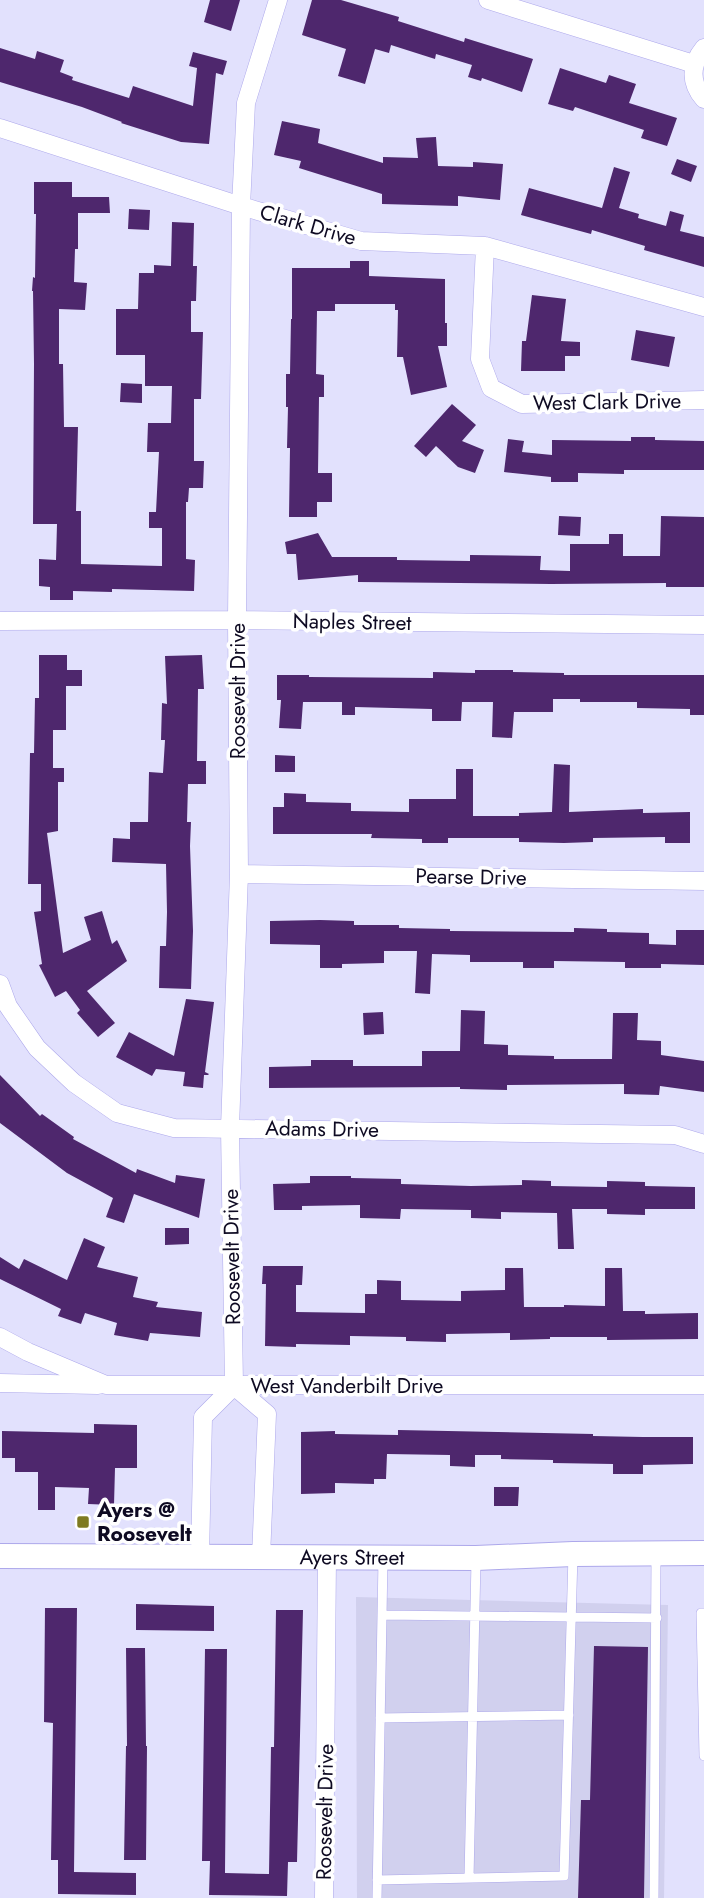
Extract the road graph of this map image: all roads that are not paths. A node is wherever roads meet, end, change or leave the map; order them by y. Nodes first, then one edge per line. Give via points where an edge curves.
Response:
1 (278, 0) edge
2 (488, 0) edge
3 (704, 48) edge
4 (694, 64) junction
5 (704, 99) edge
6 (0, 128) edge
7 (240, 206) junction
8 (485, 246) junction
9 (704, 307) edge
10 (704, 400) edge
11 (237, 620) junction
12 (0, 621) edge
13 (704, 625) edge
14 (239, 874) junction
15 (704, 881) edge
16 (0, 984) edge
17 (230, 1128) junction
18 (704, 1144) edge
19 (0, 1337) edge
20 (0, 1383) edge
21 (106, 1385) junction
22 (704, 1385) edge
23 (234, 1386) junction
24 (656, 1553) junction
25 (704, 1553) edge
26 (573, 1554) junction
27 (0, 1556) edge
28 (200, 1557) junction
29 (261, 1557) junction
30 (327, 1557) junction
31 (383, 1558) junction
32 (476, 1558) junction
33 (704, 1613) edge
34 (383, 1615) junction
35 (476, 1615) junction
36 (573, 1618) junction
37 (657, 1618) junction
38 (569, 1715) junction
39 (473, 1717) junction
40 (380, 1718) junction
41 (704, 1756) edge
42 (469, 1878) junction
43 (377, 1880) junction
44 (324, 1898) edge
45 (377, 1898) edge
46 (654, 1898) edge

1 - 7 street, Roosevelt Drive via 246,103
2 - 4 street
3 - 4 street
4 - 5 street via 694,83
6 - 7 street, Clark Drive
7 - 8 street, Clark Drive via 361,241
7 - 11 street, Roosevelt Drive
8 - 9 street, Clark Drive
8 - 10 street, West Clark Drive via 480,359 491,388 522,404
11 - 12 street, Naples Street
11 - 13 street, Naples Street
11 - 14 street, Roosevelt Drive
14 - 15 street, Pearse Drive
14 - 17 street, Roosevelt Drive
16 - 17 street, Adams Drive via 8,1006 37,1048 74,1083 117,1113 174,1128
17 - 18 street, Adams Drive via 675,1135
17 - 23 street, Roosevelt Drive
19 - 21 street, West Vanderbilt Drive
20 - 21 street
21 - 23 street, West Vanderbilt Drive
22 - 23 street, West Vanderbilt Drive
23 - 28 street via 203,1417
23 - 29 street via 267,1414
24 - 25 main road, Ayers Street
24 - 26 main road, Ayers Street
24 - 37 lane
26 - 32 main road, Ayers Street
26 - 36 lane
27 - 28 main road, Ayers Street
28 - 29 main road, Ayers Street
29 - 30 main road, Ayers Street
30 - 31 main road, Ayers Street
30 - 44 street, Roosevelt Drive
31 - 32 main road, Ayers Street
31 - 34 lane
32 - 35 lane
33 - 41 lane
34 - 35 lane
34 - 40 lane
35 - 36 lane
35 - 39 lane
36 - 37 lane
36 - 38 lane
37 - 46 lane
38 - 39 lane
38 - 42 lane via 564,1876
39 - 40 lane
39 - 42 lane
40 - 43 lane
42 - 43 lane
43 - 45 lane

